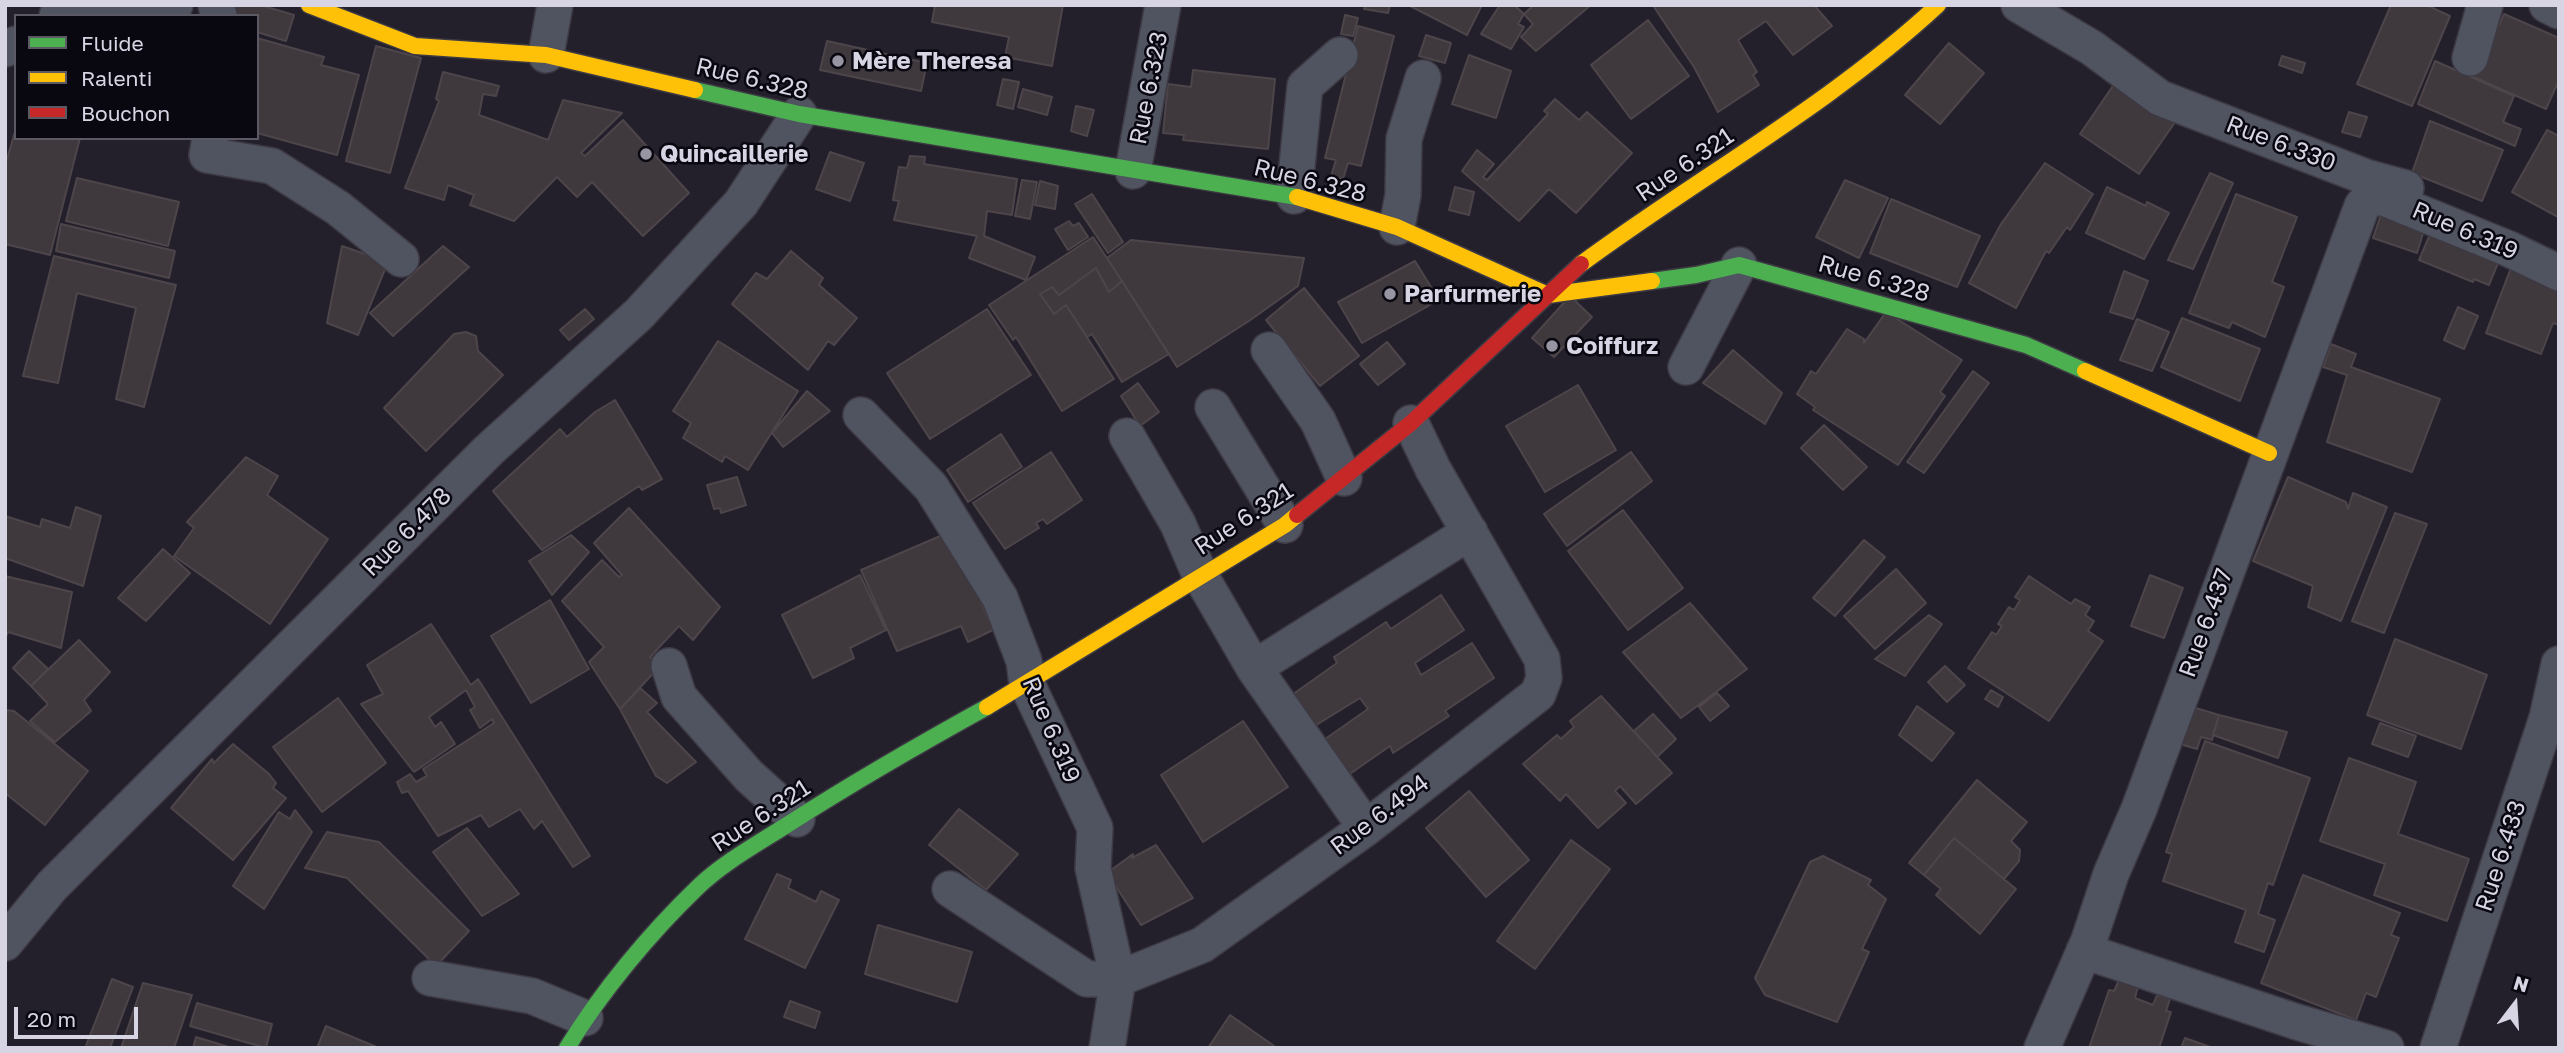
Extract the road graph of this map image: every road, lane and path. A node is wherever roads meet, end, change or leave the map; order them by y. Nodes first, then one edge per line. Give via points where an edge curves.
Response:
1 (175, 5) edge
2 (309, 5) edge
3 (555, 5) edge
4 (1163, 5) edge
5 (1938, 5) edge
6 (2019, 5) edge
7 (2485, 5) edge
8 (2547, 5) edge
9 (2559, 11) edge
10 (78, 14) edge
11 (546, 55) junction
12 (1340, 55) dead end
13 (2470, 58) dead end
14 (1423, 78) dead end
15 (799, 114) junction
16 (210, 140) edge
17 (1133, 170) junction
18 (1294, 196) junction
19 (2369, 198) joint
20 (1396, 227) junction
21 (2559, 249) edge
22 (401, 259) dead end
23 (1739, 265) junction
24 (2559, 272) edge
25 (1548, 295) junction
26 (1269, 351) dead end
27 (1686, 367) dead end
28 (1213, 407) dead end
29 (861, 415) dead end
30 (1411, 423) junction
31 (1126, 436) dead end
32 (2269, 453) junction
33 (1343, 478) junction
34 (1285, 525) junction
35 (1470, 532) junction
36 (1200, 575) junction
37 (2559, 664) edge
38 (669, 666) dead end
39 (1254, 668) junction
40 (1027, 684) junction
41 (797, 819) junction
42 (1366, 828) junction
43 (950, 889) dead end
44 (5, 943) edge
45 (2084, 951) junction
46 (430, 978) dead end
47 (1118, 979) junction
48 (585, 1018) junction
49 (567, 1048) edge
50 (1107, 1048) edge
51 (2042, 1048) edge
52 (2386, 1048) edge
53 (2438, 1048) edge

1 - 10 street
2 - 11 street, Rue 6.328 via 415,46
3 - 11 street
4 - 17 street, Rue 6.323
5 - 25 street, Rue 6.321 via 1802,113 1582,263
6 - 21 street, Rue 6.330 via 2092,48 2160,98 2366,177 2523,229
7 - 13 street
8 - 9 street
11 - 15 street, Rue 6.328
12 - 18 street via 1305,86
14 - 20 street via 1404,139 1403,195
15 - 17 street, Rue 6.328
15 - 44 street, Rue 6.478 via 741,204 639,314 461,478 52,886
16 - 22 street via 208,155 272,166 338,208
17 - 18 street, Rue 6.328
18 - 20 street, Rue 6.328
19 - 24 street, Rue 6.319 via 2384,198
19 - 32 street, Rue 6.437 via 2362,206
20 - 25 street, Rue 6.328
23 - 25 street, Rue 6.328
23 - 27 street
23 - 32 street, Rue 6.328 via 2026,345
25 - 30 street, Rue 6.321
26 - 33 street via 1318,421
28 - 34 street
29 - 40 street, Rue 6.319 via 931,487 1000,598 1024,662
30 - 33 street, Rue 6.321
30 - 35 street, Rue 6.494
31 - 36 street via 1178,524
32 - 45 street, Rue 6.437
33 - 34 street, Rue 6.321
34 - 36 street, Rue 6.321
35 - 39 street
35 - 42 street, Rue 6.494 via 1542,659 1544,678 1538,694
36 - 39 street
36 - 40 street, Rue 6.321
37 - 53 street, Rue 6.433 via 2547,718
38 - 41 street via 679,697 749,776
39 - 42 street
40 - 41 street, Rue 6.321
40 - 47 street, Rue 6.319 via 1095,828 1093,868
41 - 48 street, Rue 6.321 via 699,886
42 - 47 street, Rue 6.494 via 1202,945
43 - 47 street, Rue 6.494 via 1087,979
45 - 51 street, Rue 6.437
45 - 52 street
46 - 48 street via 533,996
47 - 50 street, Rue 6.319
48 - 49 street, Rue 6.321

